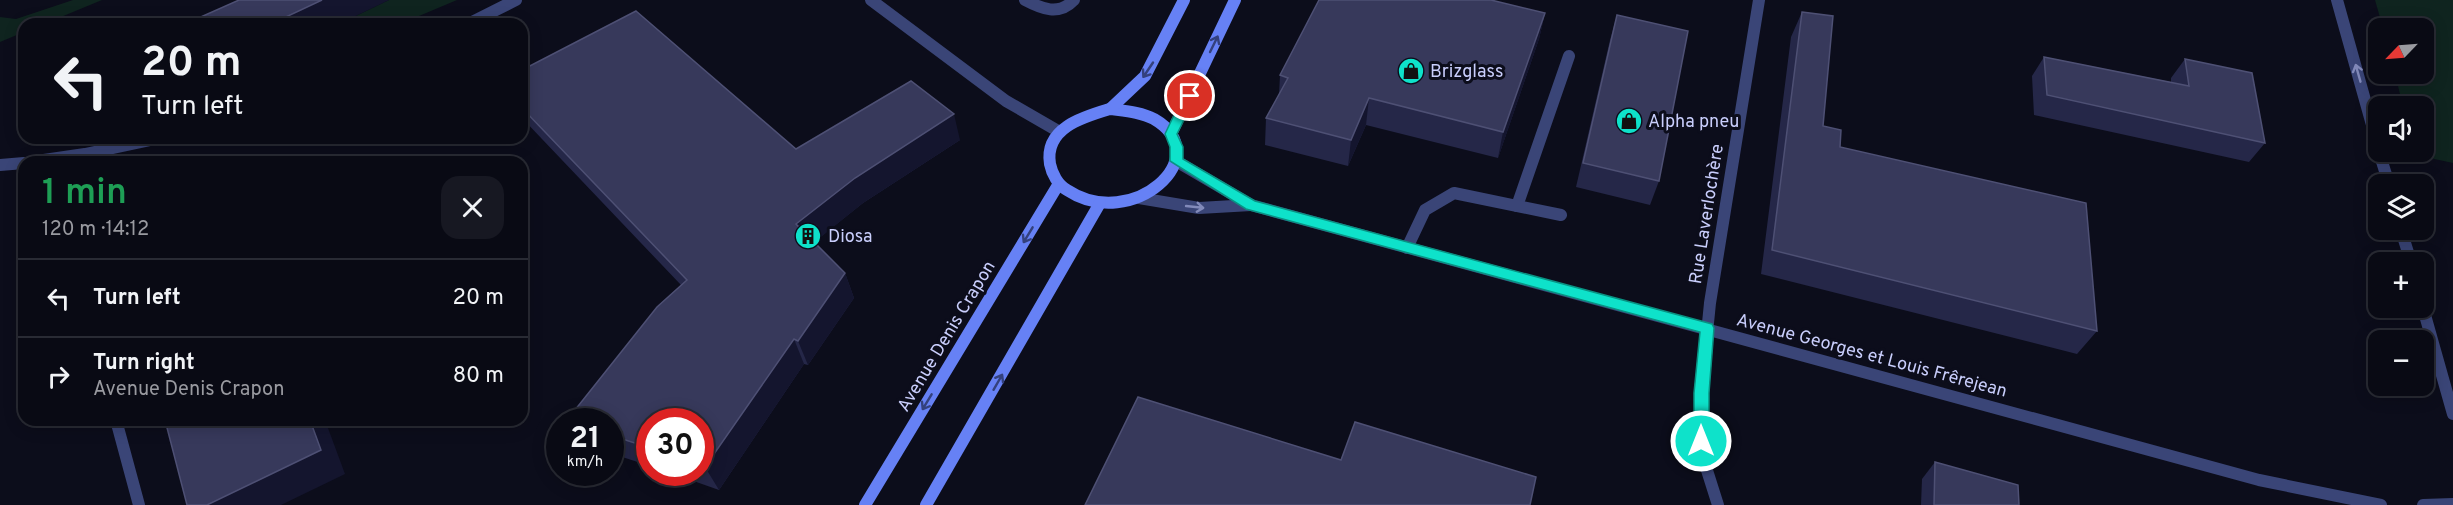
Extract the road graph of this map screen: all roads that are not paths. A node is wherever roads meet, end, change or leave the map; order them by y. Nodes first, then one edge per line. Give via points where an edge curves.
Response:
1 (516, 0) edge
2 (871, 0) edge
3 (1025, 0) edge
4 (1074, 0) edge
5 (1184, 0) edge
6 (1235, 0) edge
7 (1759, 0) edge
8 (2337, 0) edge
9 (480, 18) edge
10 (1569, 56) dead end
11 (1110, 109) junction
12 (2368, 111) edge
13 (1058, 131) junction
14 (1171, 134) junction
15 (137, 144) edge
16 (92, 156) edge
17 (1176, 161) junction
18 (18, 164) edge
19 (0, 165) edge
20 (1058, 185) junction
21 (1139, 198) junction
22 (1100, 203) junction
23 (1251, 205) junction
24 (1517, 206) junction
25 (1561, 215) dead end
26 (1407, 248) junction
27 (2426, 318) edge
28 (1707, 328) junction
29 (2453, 414) edge
30 (118, 426) edge
31 (2453, 504) edge
32 (139, 505) edge
33 (865, 505) edge
34 (927, 505) edge
35 (1718, 505) edge
36 (2381, 505) edge
37 (2424, 505) edge

1 - 9 street
2 - 13 street via 1006,101
3 - 4 street via 1052,11 1063,9
5 -> 11 main road via 1145,76
14 -> 6 main road
7 - 28 street, Rue Laverlochère
12 -> 8 street
10 - 24 street
11 - 13 main road via 1090,113
11 - 14 main road via 1156,120
13 - 20 main road via 1047,158 1049,172
14 - 17 main road
15 - 16 street
17 - 21 main road via 1164,182
17 - 23 street, Avenue Georges et Louis Frêrejean
18 - 19 street
20 - 22 main road via 1077,197
20 -> 33 main road, Avenue Denis Crapon
21 - 22 main road
21 -> 23 street, Avenue Georges et Louis Frêrejean via 1199,208
34 -> 22 main road
23 - 26 street, Avenue Georges et Louis Frêrejean
24 - 25 street
24 - 26 street via 1454,193 1425,210
26 - 28 street, Avenue Georges et Louis Frêrejean
27 - 29 street
28 - 35 street, Rue Laverlochère via 1701,441 1704,464
28 - 36 street, Avenue Georges et Louis Frêrejean via 2259,480
30 - 32 street
31 - 37 street

